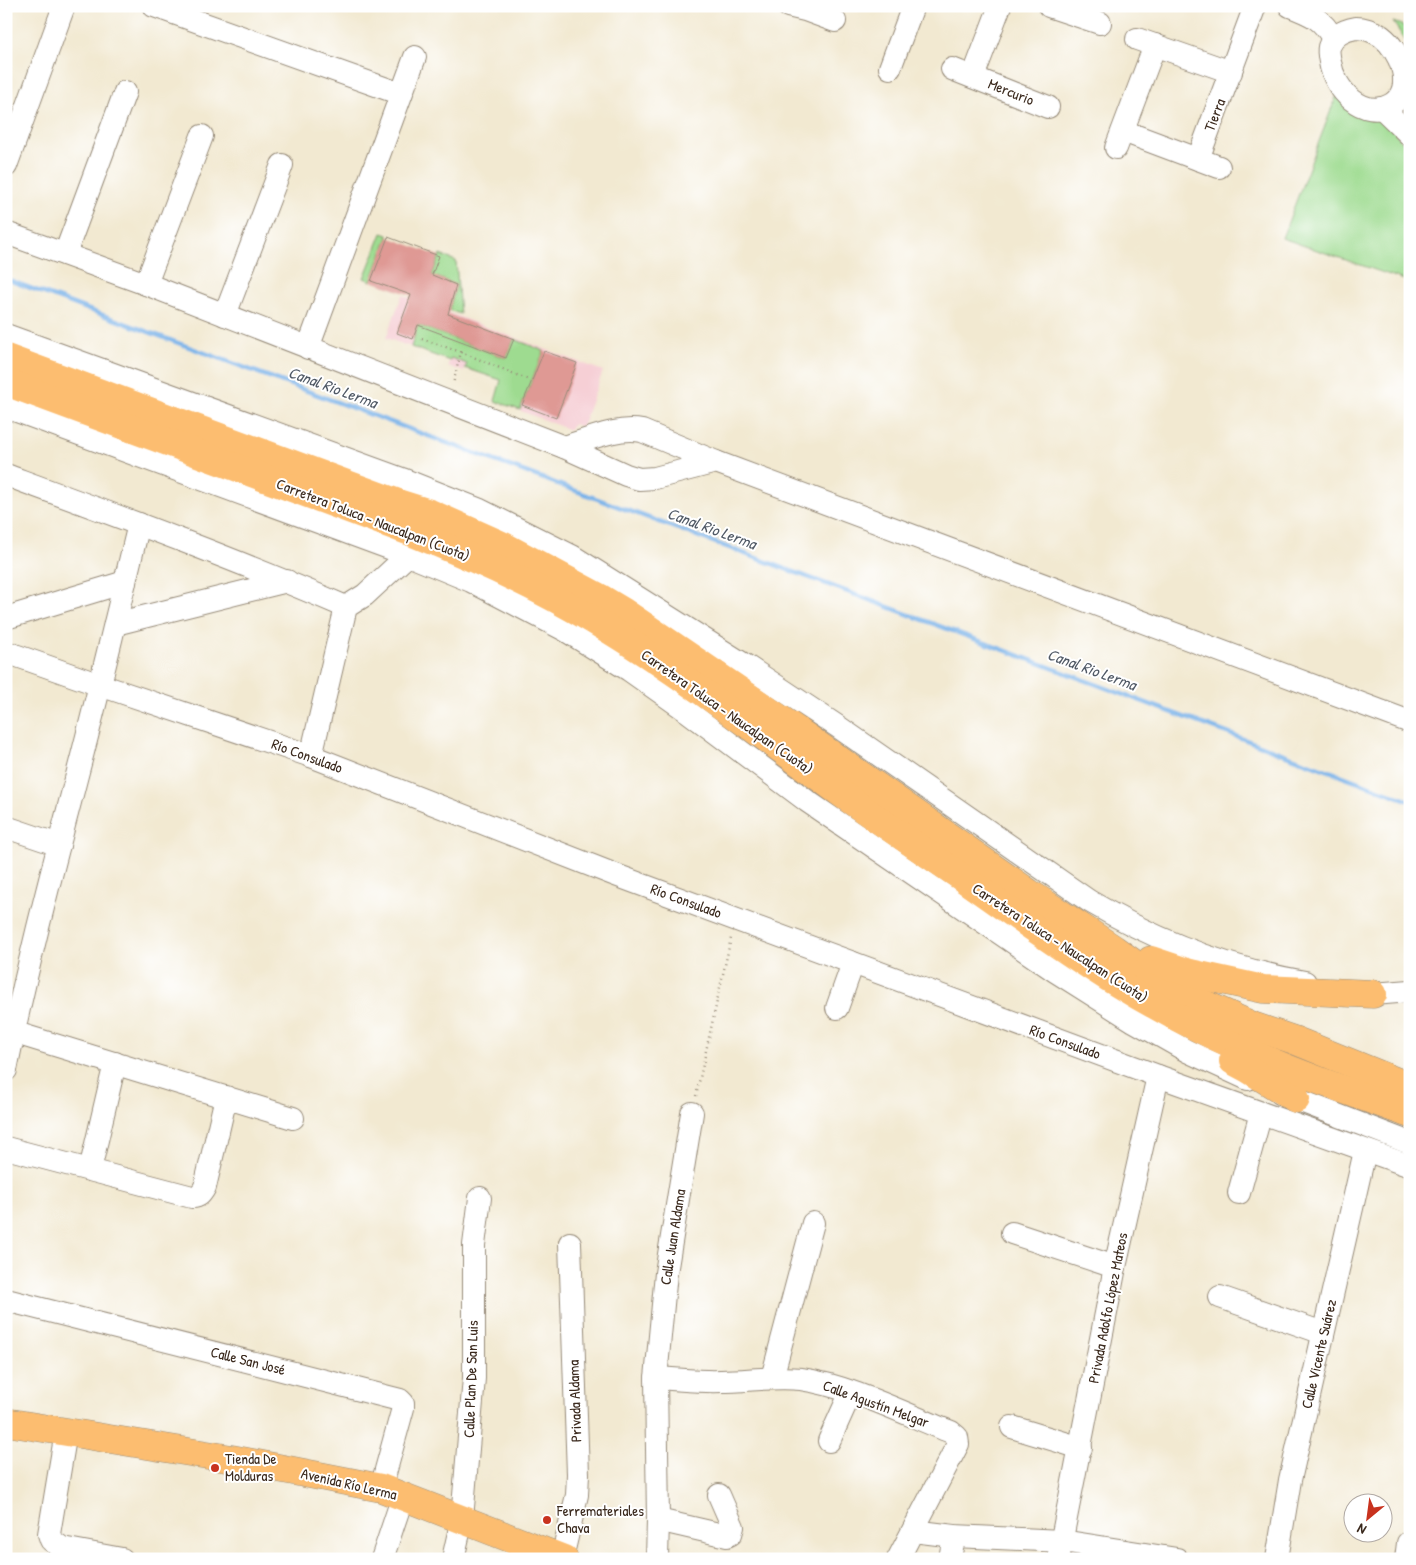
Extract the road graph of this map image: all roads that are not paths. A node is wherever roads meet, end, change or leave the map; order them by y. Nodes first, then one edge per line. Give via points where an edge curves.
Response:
1 (64, 6) edge
2 (154, 6) edge
3 (788, 6) edge
4 (912, 6) edge
5 (1000, 6) edge
6 (1049, 6) edge
7 (1255, 6) edge
8 (1290, 6) edge
9 (826, 14) edge
10 (1100, 23) dead end
11 (1333, 40) junction
12 (414, 57) dead end
13 (890, 68) dead end
14 (952, 69) dead end
15 (1231, 72) junction
16 (973, 77) junction
17 (1408, 90) edge
18 (126, 92) dead end
19 (401, 94) junction
20 (1048, 107) dead end
21 (1382, 108) junction
22 (1410, 135) edge
23 (202, 136) dead end
24 (6, 166) edge
25 (282, 166) dead end
26 (6, 233) edge
27 (65, 254) junction
28 (146, 284) junction
29 (226, 315) junction
30 (6, 335) edge
31 (308, 348) junction
32 (6, 358) edge
33 (6, 382) edge
34 (6, 407) edge
35 (564, 446) junction
36 (716, 462) junction
37 (6, 475) edge
38 (139, 524) junction
39 (408, 555) junction
40 (287, 581) junction
41 (125, 582) junction
42 (346, 607) junction
43 (6, 618) edge
44 (115, 624) junction
45 (6, 652) edge
46 (100, 685) junction
47 (1410, 722) edge
48 (311, 756) junction
49 (6, 827) edge
50 (59, 845) junction
51 (1114, 949) junction
52 (1073, 954) junction
53 (853, 963) junction
54 (1410, 992) edge
55 (1373, 994) junction
56 (837, 1008) dead end
57 (10, 1032) edge
58 (115, 1063) junction
59 (6, 1070) edge
60 (1158, 1076) junction
61 (1410, 1087) edge
62 (226, 1097) junction
63 (1296, 1099) junction
64 (1261, 1112) junction
65 (692, 1113) road end
66 (1410, 1114) edge
67 (293, 1118) dead end
68 (1410, 1143) edge
69 (6, 1148) edge
70 (1365, 1151) junction
71 (1410, 1166) edge
72 (90, 1170) junction
73 (1239, 1193) dead end
74 (480, 1198) dead end
75 (813, 1223) dead end
76 (1012, 1233) dead end
77 (570, 1243) dead end
78 (1115, 1267) junction
79 (1220, 1297) dead end
80 (6, 1300) edge
81 (1324, 1333) junction
82 (656, 1378) junction
83 (772, 1378) junction
84 (851, 1392) junction
85 (6, 1422) edge
86 (1012, 1427) dead end
87 (66, 1432) junction
88 (829, 1442) dead end
89 (1081, 1448) junction
90 (392, 1492) junction
91 (719, 1495) dead end
92 (462, 1519) junction
93 (658, 1520) junction
94 (913, 1531) junction
95 (954, 1536) junction
96 (1015, 1549) edge
97 (1060, 1550) edge
98 (563, 1558) edge
99 (1166, 1558) edge
100 (122, 1559) edge
101 (382, 1559) edge
102 (453, 1559) edge
103 (657, 1559) edge
104 (898, 1559) edge
105 (950, 1559) edge
106 (1277, 1559) edge

1 - 24 street
2 - 19 street
3 - 9 street
4 - 13 street
5 - 16 street, Mercurio
6 - 10 street
7 - 15 street, Tierra
8 - 11 street via 1312,14 1328,28
11 - 17 street via 1356,28 1380,36 1400,60
11 - 21 street via 1329,47 1330,66 1344,93 1359,105
12 - 19 street
14 - 16 street, Mercurio
15 - 15 street, Tierra via 1209,163 1119,140 1146,42
16 - 20 street, Mercurio
17 - 21 street
18 - 27 street
19 - 31 street
21 - 22 street
23 - 28 street
25 - 29 street
26 - 27 street
27 - 28 street
28 - 29 street
29 - 31 street
30 - 55 street via 480,510 572,556 748,667 1124,921 1237,966
31 - 35 street
32 - 51 main road, Carretera Toluca - Naucalpan (Cuota) via 430,513 532,560 643,625
33 - 52 main road, Carretera Toluca - Naucalpan (Cuota) via 408,531 530,585 639,649
34 - 39 street
35 - 36 street via 632,429
35 - 36 street via 639,479
36 - 47 street
37 - 38 street
38 - 40 street
38 - 41 street
39 - 42 street via 365,595
39 - 63 street via 471,581 565,630 630,670 808,801 1055,971 1134,1021 1187,1050
40 - 42 street
40 - 44 street
41 - 43 street
41 - 44 street
42 - 48 street
44 - 46 street
45 - 46 street, Río Consulado
46 - 48 street, Río Consulado
46 - 50 street
48 - 53 street, Río Consulado
49 - 50 street
50 - 57 street
51 - 55 main road via 1190,972 1263,989
51 - 61 main road, Carretera Toluca - Naucalpan (Cuota) via 1146,972 1202,1003
52 - 63 main road via 1110,992 1248,1068
52 - 66 main road, Carretera Toluca - Naucalpan (Cuota) via 1141,998 1199,1029 1290,1069
53 - 56 street
53 - 60 street, Río Consulado
54 - 55 street
57 - 58 street
57 - 59 street
58 - 62 street
58 - 72 street
60 - 64 street, Río Consulado
60 - 78 street, Privada Adolfo López Mateos
62 - 67 street
62 - 72 street via 205,1187 197,1197
63 - 68 street
64 - 70 street, Río Consulado
64 - 73 street
65 - 82 street, Calle Juan Aldama via 666,1273
69 - 72 street
70 - 71 street, Río Consulado
70 - 81 street, Calle Vicente Suárez
74 - 92 street, Calle Plan De San Luis via 474,1244 474,1378
75 - 83 street
76 - 78 street
77 - 98 street, Privada Aldama via 578,1474 577,1495
78 - 89 street, Privada Adolfo López Mateos
79 - 81 street
80 - 90 street, Calle San José via 400,1400 403,1408
81 - 106 street, Calle Vicente Suárez via 1290,1480
82 - 83 street, Calle Agustín Melgar via 720,1382
82 - 93 street, Calle Juan Aldama
83 - 84 street, Calle Agustín Melgar via 799,1379
84 - 88 street
84 - 94 street, Calle Agustín Melgar via 957,1437 958,1444
85 - 87 main road, Avenida Río Lerma
86 - 89 street
87 - 90 main road, Avenida Río Lerma via 232,1459
87 - 100 street via 49,1534 51,1540 62,1548
89 - 97 street, Privada Adolfo López Mateos
90 - 92 main road, Avenida Río Lerma
90 - 101 street
91 - 93 street via 733,1527 727,1536
92 - 98 main road, Avenida Río Lerma
92 - 102 street, Calle Plan De San Luis
93 - 103 street, Calle Juan Aldama
94 - 95 street
94 - 104 street, Calle Agustín Melgar
95 - 96 street
95 - 105 street
96 - 97 street
97 - 99 street

